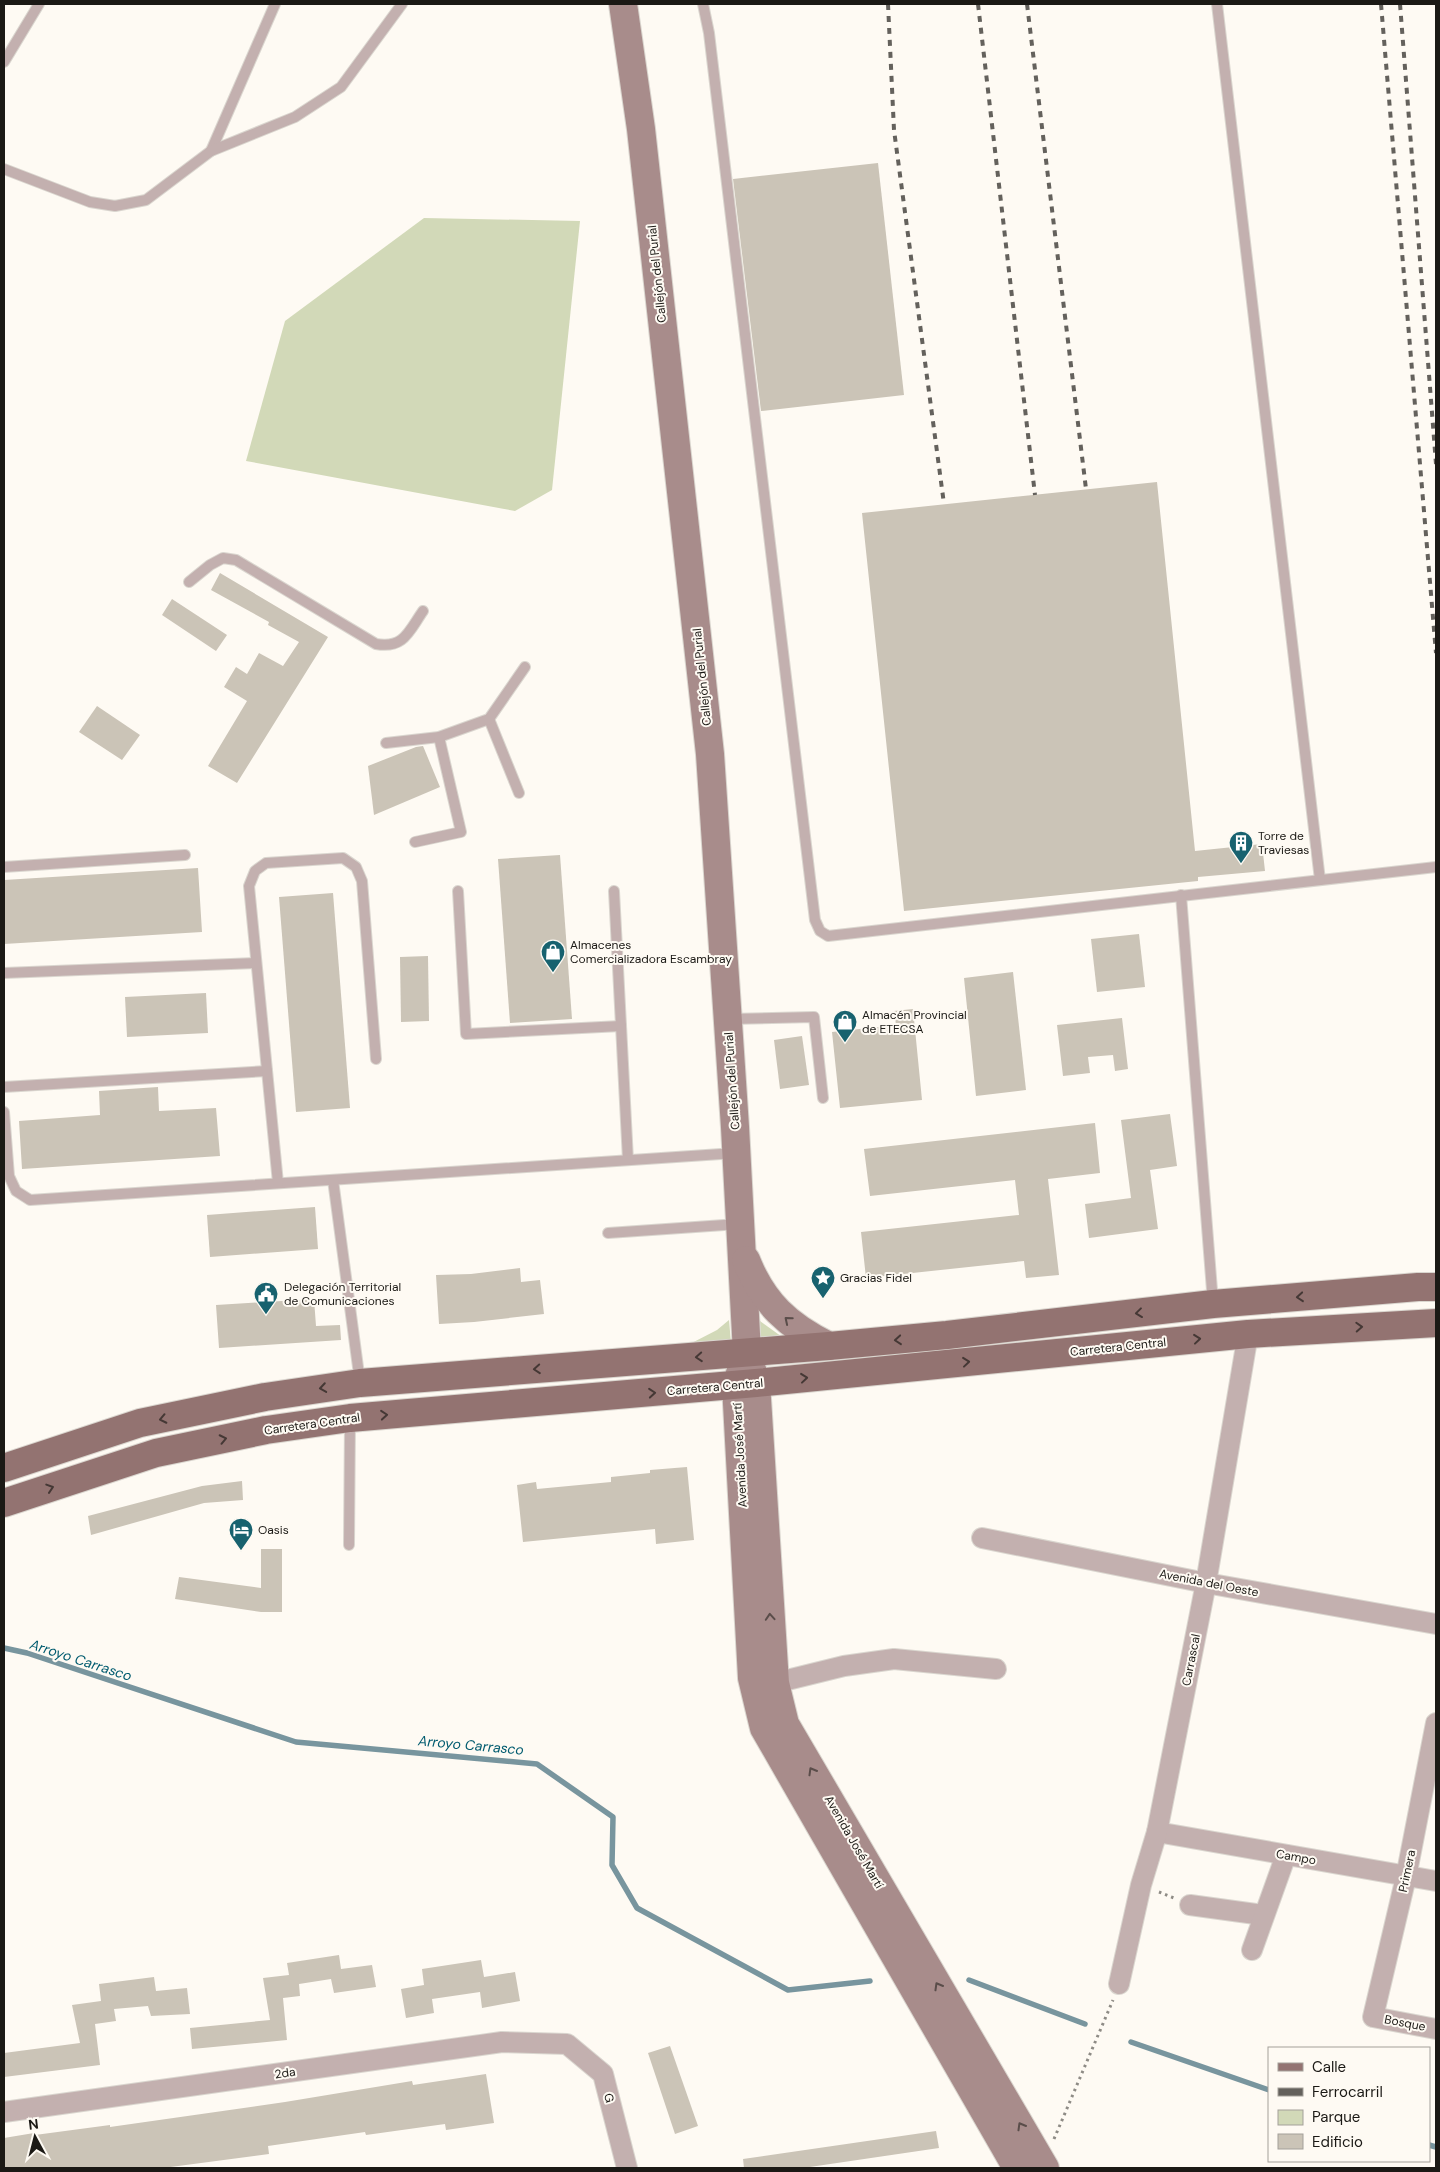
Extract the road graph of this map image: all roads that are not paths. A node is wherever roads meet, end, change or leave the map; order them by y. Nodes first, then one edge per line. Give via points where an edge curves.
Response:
1 (39, 4) edge
2 (275, 4) edge
3 (402, 4) edge
4 (623, 4) edge
5 (703, 4) edge
6 (1217, 4) edge
7 (4, 62) edge
8 (211, 151) junction
9 (4, 169) edge
10 (189, 582) dead end
11 (423, 611) dead end
12 (525, 667) dead end
13 (489, 719) junction
14 (439, 737) junction
15 (386, 743) dead end
16 (519, 792) dead end
17 (415, 842) dead end
18 (185, 855) dead end
19 (4, 867) edge
20 (1436, 867) edge
21 (1320, 880) junction
22 (458, 891) dead end
23 (614, 891) dead end
24 (1181, 895) junction
25 (256, 963) junction
26 (4, 972) edge
27 (728, 1019) junction
28 (621, 1026) junction
29 (376, 1059) dead end
30 (267, 1071) junction
31 (4, 1087) edge
32 (823, 1098) dead end
33 (4, 1112) edge
34 (737, 1153) junction
35 (628, 1160) junction
36 (333, 1180) junction
37 (278, 1183) junction
38 (608, 1233) dead end
39 (741, 1236) junction
40 (1436, 1287) edge
41 (1214, 1304) junction
42 (1436, 1323) edge
43 (1248, 1334) junction
44 (829, 1346) junction
45 (747, 1353) junction
46 (360, 1383) junction
47 (746, 1384) junction
48 (350, 1418) junction
49 (4, 1468) edge
50 (4, 1503) edge
51 (982, 1538) dead end
52 (349, 1545) dead end
53 (1206, 1583) junction
54 (1436, 1624) edge
55 (996, 1669) dead end
56 (775, 1683) junction
57 (1436, 1724) edge
58 (1156, 1832) junction
59 (1286, 1855) junction
60 (1406, 1877) junction
61 (1436, 1881) edge
62 (1190, 1905) road end
63 (1263, 1915) junction
64 (1252, 1950) dead end
65 (1119, 1984) road end
66 (1373, 2017) joint
67 (1436, 2029) edge
68 (567, 2044) joint
69 (4, 2112) edge
70 (1035, 2167) edge
71 (628, 2168) edge

1 - 7 lane
2 - 8 lane
3 - 8 lane via 341,87 295,117
4 - 27 main road, Callejón del Purial via 641,129 710,754
5 - 24 lane via 813,910 820,931 828,936
6 - 21 lane
8 - 9 lane via 146,200 115,206 90,202
10 - 11 lane via 223,558 236,560 376,644 389,647 401,642
12 - 13 lane
13 - 14 lane
13 - 16 lane
14 - 15 lane
14 - 17 lane via 461,832
18 - 19 lane
20 - 21 lane
21 - 24 lane
22 - 28 lane via 466,1034
23 - 28 lane
24 - 41 lane
25 - 26 lane
25 - 29 lane via 249,886 254,871 266,863 343,858 356,867 362,881
25 - 30 lane
27 - 32 lane via 814,1017
27 - 34 main road, Callejón del Purial
28 - 35 lane
30 - 31 lane
30 - 37 lane
33 - 37 lane via 9,1176 16,1191 30,1200
34 - 35 lane
34 - 39 main road, Callejón del Purial
35 - 36 lane
36 - 37 lane
36 - 46 lane
38 - 39 lane
44 -> 39 main road via 804,1334 775,1309 754,1279
39 - 45 main road, Callejón del Purial
40 -> 41 main road
41 -> 44 main road
43 -> 42 main road, Carretera Central
47 -> 43 main road, Carretera Central
43 - 53 street, Carrascal
44 - 45 main road
45 -> 46 main road
45 - 47 main road, Avenida José Martí
46 - 48 main road
46 -> 49 main road via 265,1397 140,1423
48 -> 47 main road, Carretera Central
56 -> 47 main road, Avenida José Martí
47 - 70 main road, Avenida José Martí via 752,1678 764,1728
50 -> 48 main road, Carretera Central via 156,1454 266,1430
48 - 52 lane
51 - 53 street, Avenida del Oeste
53 - 54 street, Avenida del Oeste
53 - 58 street, Carrascal
55 - 56 street via 894,1659 844,1666
70 -> 56 main road, Avenida José Martí via 785,1724
57 - 60 street, Primera
58 - 59 street, Campo
58 - 65 street, Carrascal
59 - 60 street, Campo
59 - 63 street
60 - 61 street, Campo
60 - 66 street, Primera
62 - 63 street
63 - 64 street
66 - 67 street, Bosque
68 - 69 street, 2da via 502,2042
68 - 71 street, G via 603,2074

